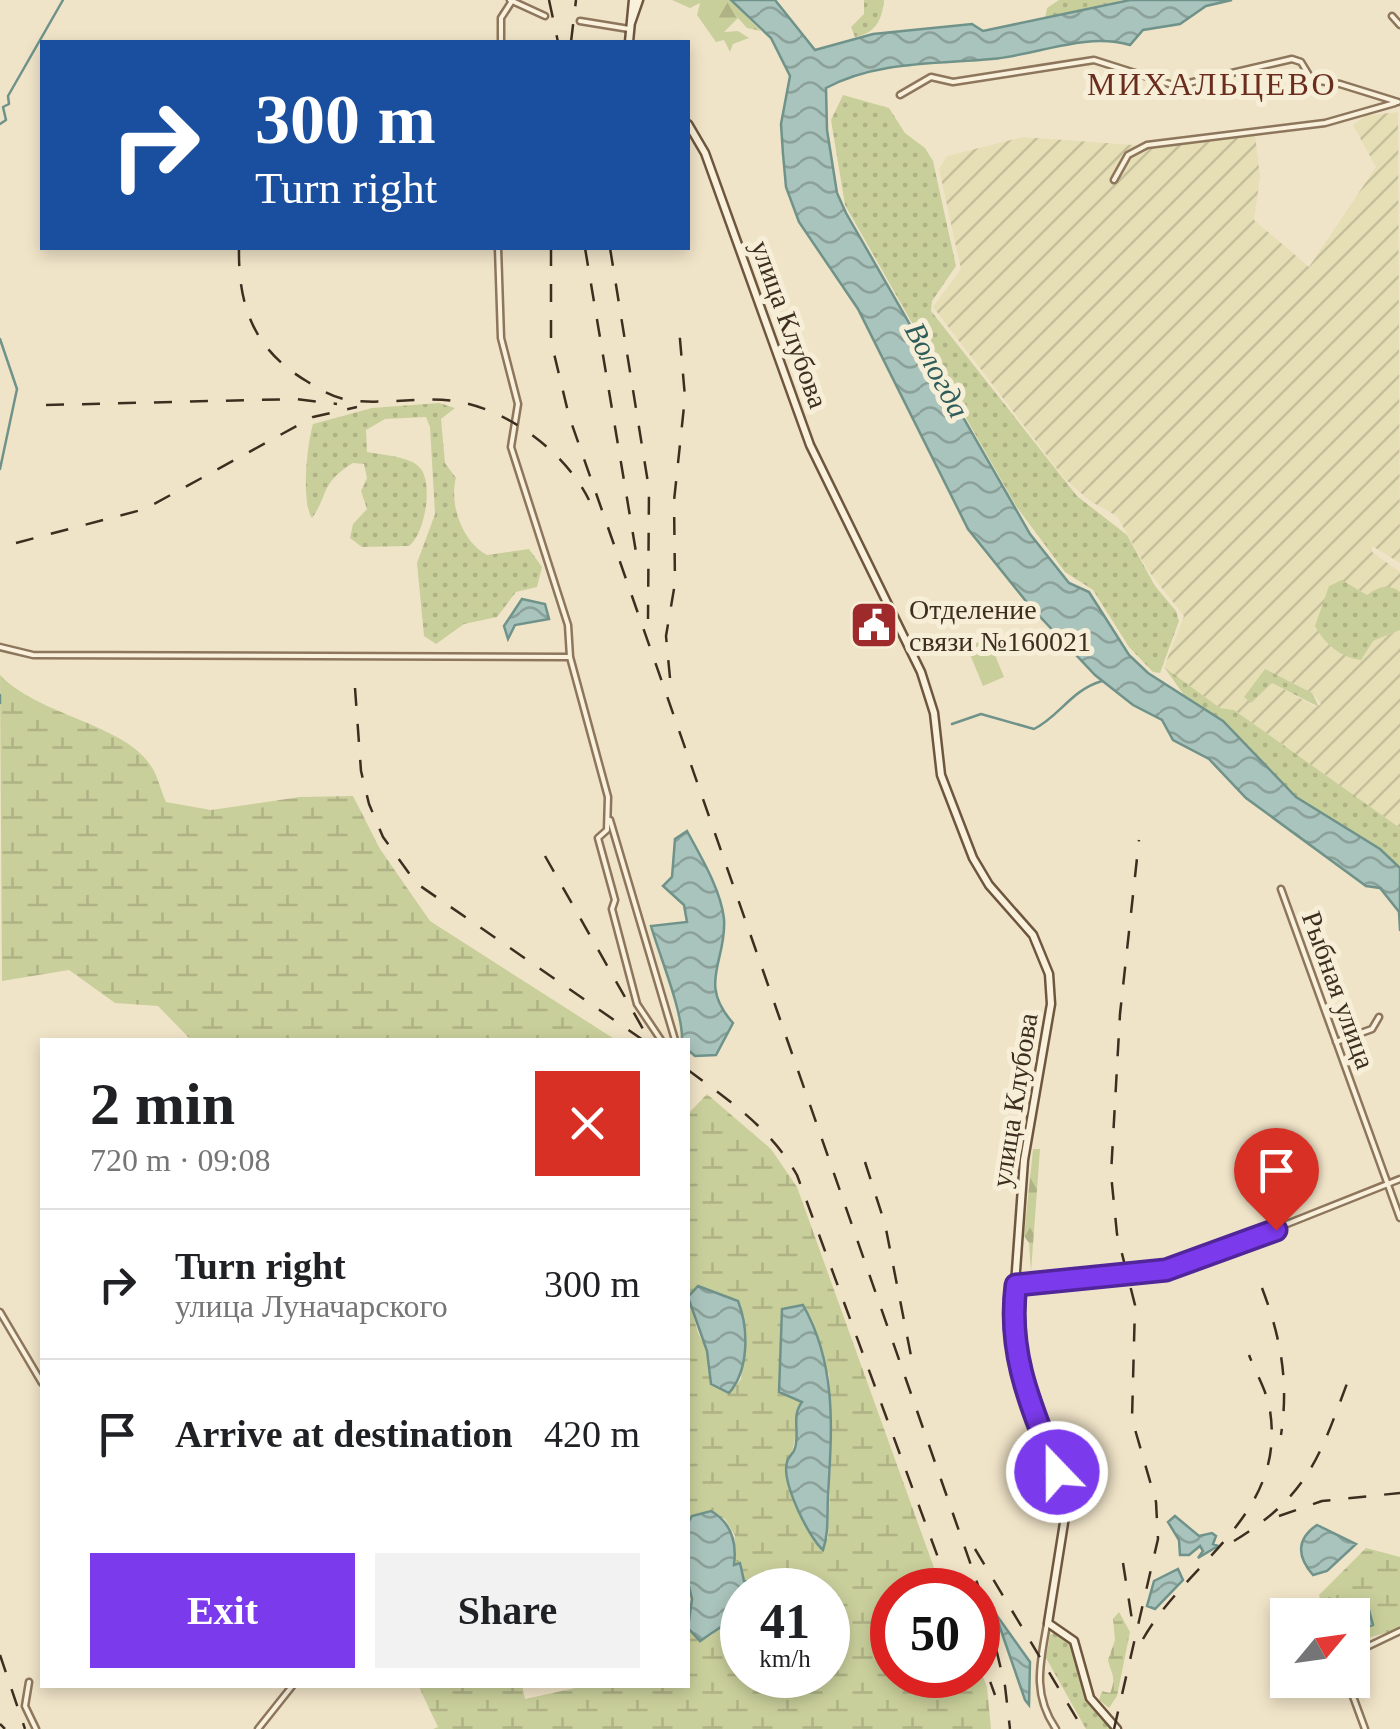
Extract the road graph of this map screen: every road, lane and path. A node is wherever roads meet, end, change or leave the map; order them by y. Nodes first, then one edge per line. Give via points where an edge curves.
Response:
1 (511, 0) edge
2 (636, 0) edge
3 (546, 16) dead end
4 (1392, 16) dead end
5 (580, 21) dead end
6 (1400, 25) edge
7 (628, 28) junction
8 (501, 40) edge
9 (629, 40) edge
10 (900, 96) dead end
11 (1399, 102) edge
12 (690, 127) edge
13 (1114, 180) dead end
14 (498, 250) edge
15 (0, 647) edge
16 (570, 658) junction
17 (609, 816) junction
18 (1282, 889) dead end
19 (1379, 1017) dead end
20 (660, 1038) edge
21 (674, 1038) edge
22 (1336, 1042) junction
23 (1400, 1179) edge
24 (1388, 1184) junction
25 (1400, 1218) edge
26 (1016, 1285) junction
27 (0, 1312) edge
28 (40, 1380) edge
29 (1048, 1622) junction
30 (1400, 1631) edge
31 (1370, 1646) edge
32 (30, 1682) dead end
33 (291, 1688) edge
34 (1353, 1698) edge
35 (36, 1729) edge
36 (258, 1729) edge
37 (1056, 1729) edge
38 (1116, 1729) edge
39 (1365, 1729) edge

1 - 3 street
1 - 8 street
2 - 7 main road
4 - 6 street
5 - 7 street
7 - 9 main road
10 - 11 street via 931,77 953,82 1094,60 1176,86 1292,59 1312,80
11 - 13 street via 1325,123 1146,145 1128,156
12 - 26 main road, улица Клубова via 810,445 921,672 933,708 938,766 973,858 1032,935 1048,968 1052,996 1025,1152
14 - 16 street via 501,338 518,404 512,447 568,625
15 - 16 street via 33,655
16 - 17 street
17 - 20 street via 598,838 612,909 637,1004
17 - 21 street
18 - 22 street, Рыбная улица
19 - 22 street via 1372,1029
22 - 24 street, Рыбная улица
23 - 24 street
24 - 25 street, Рыбная улица
24 - 26 street via 1174,1269
26 - 29 main road, улица Клубова via 1017,1366 1067,1504
27 - 28 street
29 - 37 street, улица Клубова via 1038,1684
29 - 38 main road via 1074,1641 1088,1695
30 - 31 street
32 - 35 street via 25,1706
33 - 36 street
34 - 39 street

